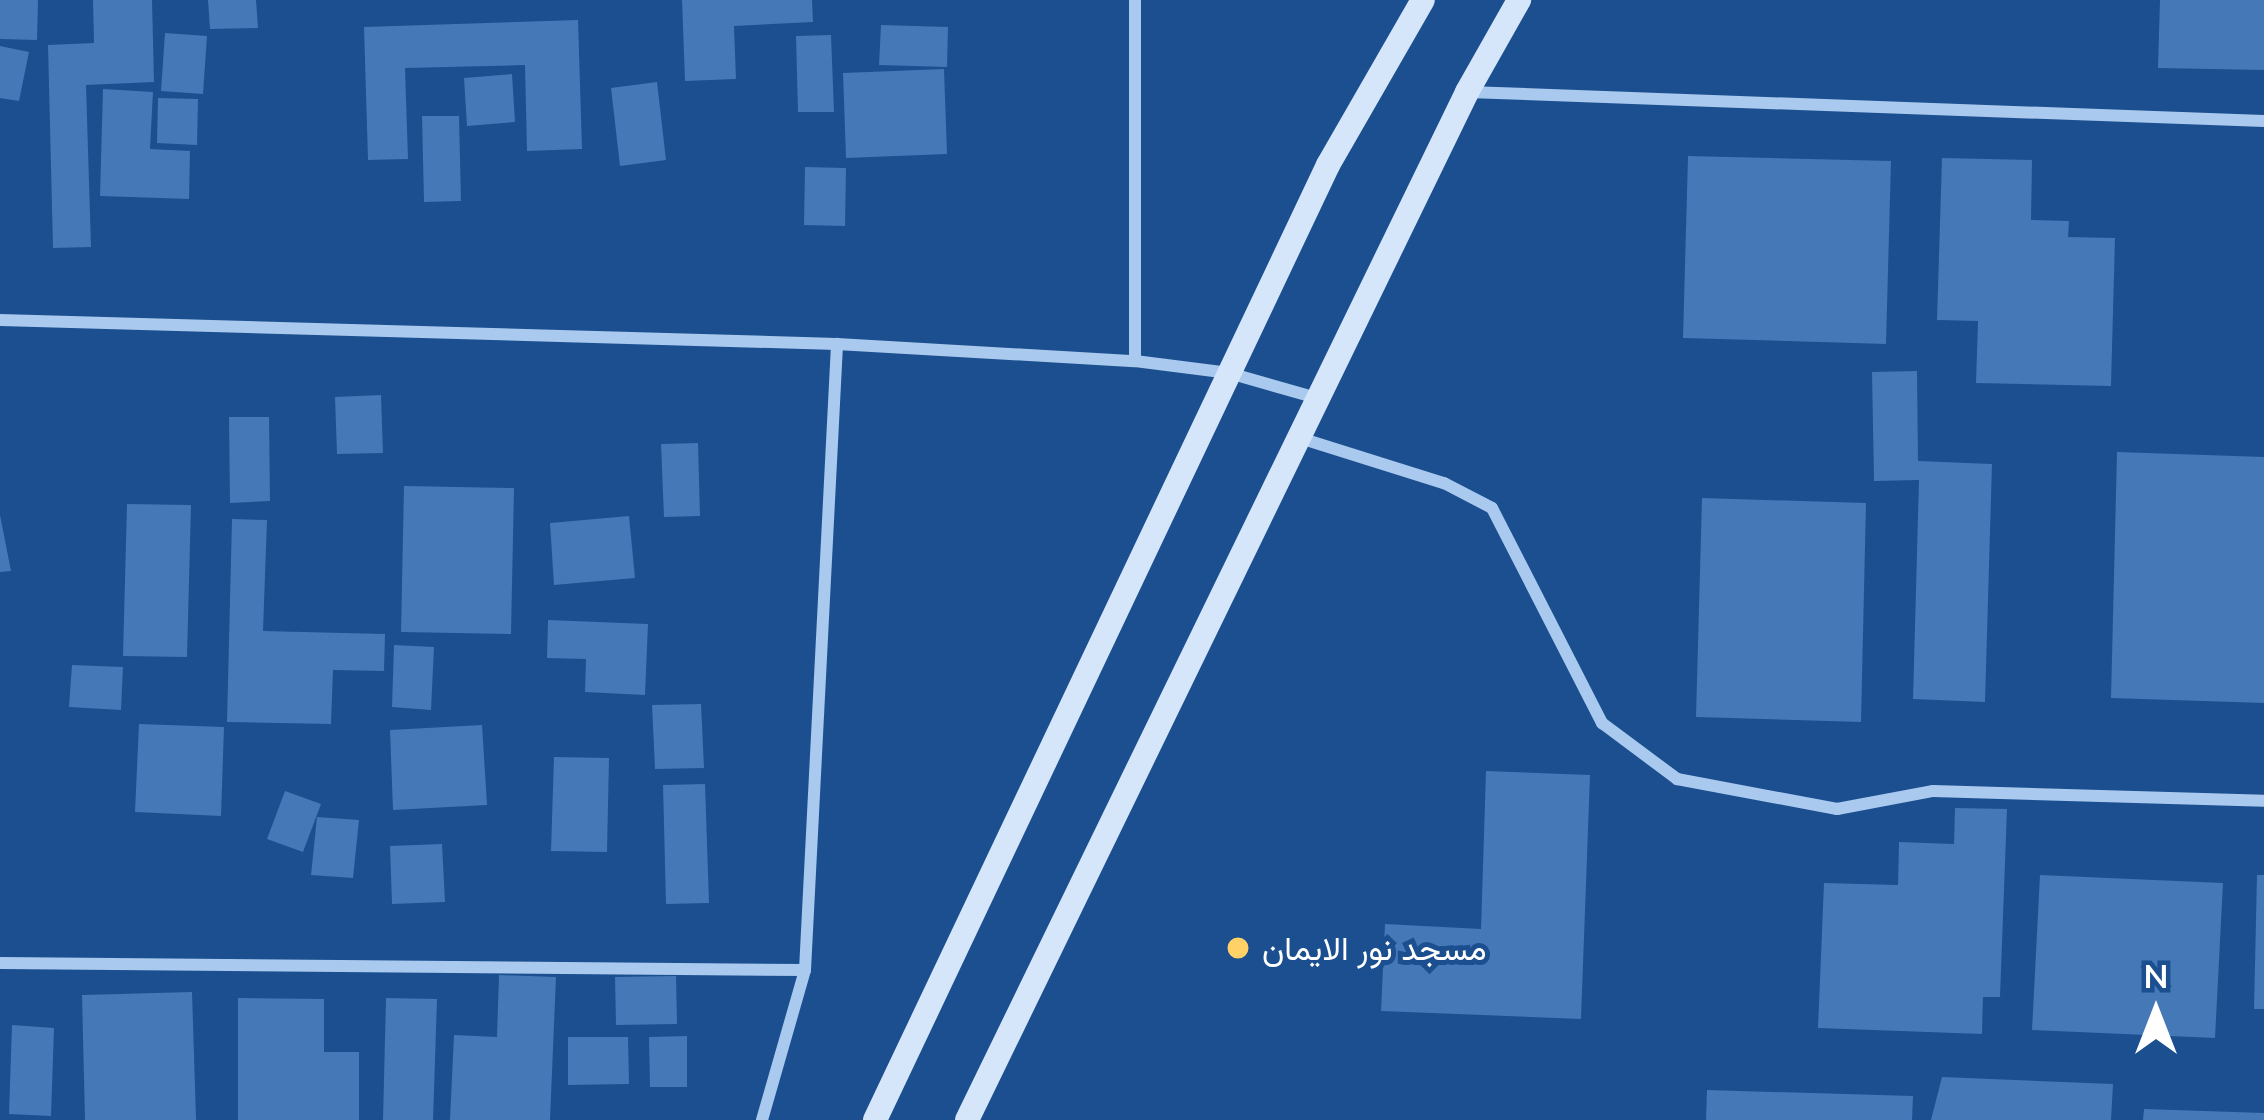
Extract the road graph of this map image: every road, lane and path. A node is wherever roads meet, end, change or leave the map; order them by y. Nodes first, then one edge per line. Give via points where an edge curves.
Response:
1 (1135, 0) edge
2 (1423, 0) edge
3 (1519, 0) edge
4 (1467, 92) junction
5 (2264, 121) edge
6 (0, 320) edge
7 (837, 344) junction
8 (1135, 361) junction
9 (1228, 373) junction
10 (1321, 399) junction
11 (1300, 438) junction
12 (2264, 801) edge
13 (0, 962) edge
14 (805, 970) junction
15 (762, 1120) edge
16 (875, 1120) edge
17 (968, 1120) edge

1 - 8 street
2 - 9 main road via 1328,165
3 - 4 main road
4 - 5 street
4 - 10 main road
6 - 7 street
7 - 8 street
7 - 14 street
8 - 9 street
9 - 10 street
9 - 16 main road
10 - 11 main road
11 - 12 street via 1444,483 1492,508 1602,723 1677,779 1837,809 1933,791
11 - 17 main road
13 - 14 street
14 - 15 street

